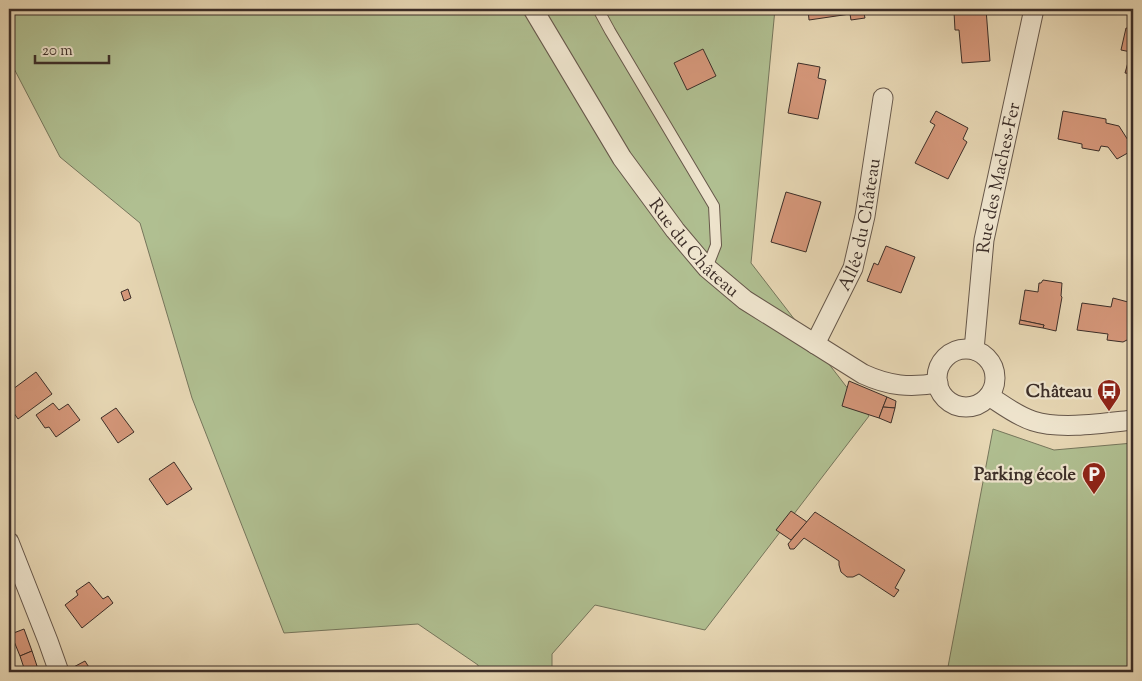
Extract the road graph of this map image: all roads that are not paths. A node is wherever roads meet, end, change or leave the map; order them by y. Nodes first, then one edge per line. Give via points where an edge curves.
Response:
1 (532, 9) edge
2 (598, 9) edge
3 (1034, 9) edge
4 (884, 98) dead end
5 (707, 268) junction
6 (815, 344) junction
7 (974, 350) junction
8 (938, 384) junction
9 (989, 396) junction
10 (1133, 420) edge
11 (9, 542) edge
12 (59, 672) edge

1 - 5 street, Rue du Château via 622,158 674,230
2 - 5 lane via 714,206 716,245
3 - 7 street, Rue des Maches-Fer via 984,240
4 - 6 street, Allée du Château via 853,268
5 - 6 street, Rue du Château via 745,300
6 - 8 street, Rue du Château via 876,380 902,386
7 - 8 street via 958,350 946,357 939,368
7 - 9 street via 987,358 994,370 995,379
8 - 9 street via 945,398 961,406 970,407
9 - 10 street via 1033,422 1061,425
11 - 12 street

